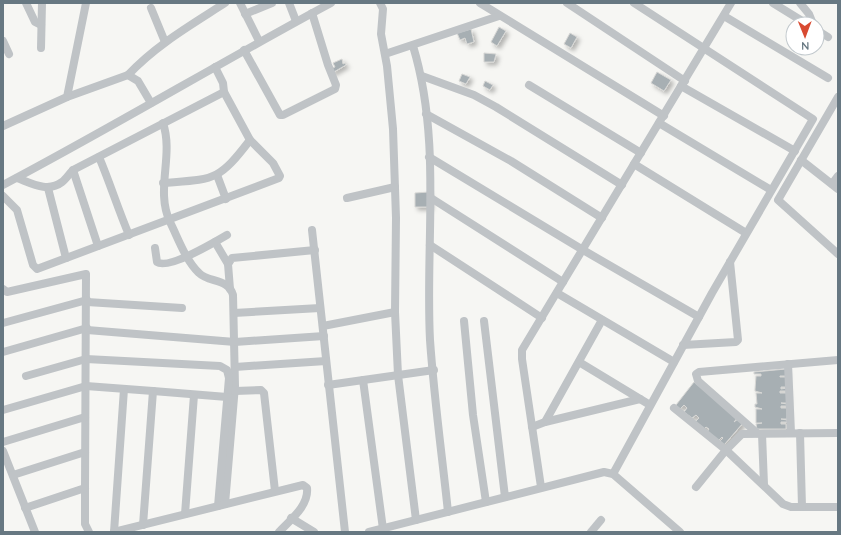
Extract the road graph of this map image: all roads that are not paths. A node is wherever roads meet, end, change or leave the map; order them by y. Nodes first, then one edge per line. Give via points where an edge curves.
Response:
1 (26, 3) edge
2 (42, 3) edge
3 (86, 3) edge
4 (225, 3) edge
5 (240, 3) edge
6 (272, 3) edge
7 (289, 3) edge
8 (331, 3) edge
9 (380, 3) edge
10 (480, 3) edge
11 (567, 3) edge
12 (634, 3) edge
13 (773, 3) edge
14 (800, 3) edge
15 (729, 4) edge
16 (151, 8) dead end
17 (312, 13) junction
18 (245, 14) junction
19 (499, 16) junction
20 (724, 16) junction
21 (794, 16) edge
22 (810, 16) edge
23 (296, 21) junction
24 (41, 25) junction
25 (825, 35) edge
26 (828, 37) dead end
27 (3, 40) edge
28 (259, 41) junction
29 (165, 42) junction
30 (412, 46) junction
31 (41, 48) dead end
32 (704, 49) junction
33 (244, 50) junction
34 (9, 54) dead end
35 (385, 54) junction
36 (215, 67) junction
37 (128, 75) junction
38 (422, 76) junction
39 (828, 78) dead end
40 (683, 84) junction
41 (529, 86) dead end
42 (224, 92) junction
43 (67, 97) junction
44 (838, 97) edge
45 (151, 103) junction
46 (426, 114) junction
47 (664, 116) junction
48 (162, 123) junction
49 (659, 123) junction
50 (3, 126) edge
51 (250, 140) junction
52 (795, 151) junction
53 (641, 153) junction
54 (100, 157) junction
55 (429, 157) junction
56 (801, 160) junction
57 (634, 164) junction
58 (73, 170) junction
59 (217, 175) junction
60 (838, 176) edge
61 (17, 178) junction
62 (163, 183) junction
63 (3, 185) edge
64 (622, 185) junction
65 (395, 187) junction
66 (835, 187) edge
67 (48, 188) junction
68 (771, 190) junction
69 (3, 196) edge
70 (347, 198) dead end
71 (430, 198) junction
72 (226, 199) junction
73 (602, 218) junction
74 (169, 220) junction
75 (312, 230) dead end
76 (746, 233) junction
77 (129, 235) junction
78 (227, 235) dead end
79 (215, 242) junction
80 (430, 245) junction
81 (98, 246) junction
82 (155, 248) dead end
83 (314, 250) junction
84 (583, 250) junction
85 (838, 254) edge
86 (187, 256) junction
87 (66, 258) junction
88 (730, 262) junction
89 (228, 264) junction
90 (564, 282) junction
91 (3, 289) edge
92 (230, 289) junction
93 (557, 293) junction
94 (87, 301) junction
95 (182, 308) dead end
96 (320, 308) junction
97 (395, 312) junction
98 (234, 313) junction
99 (699, 317) junction
100 (542, 318) junction
101 (602, 320) junction
102 (464, 321) dead end
103 (484, 321) dead end
104 (3, 323) edge
105 (323, 326) junction
106 (87, 329) junction
107 (324, 336) junction
108 (234, 342) junction
109 (683, 345) junction
110 (3, 352) edge
111 (86, 359) junction
112 (838, 360) edge
113 (326, 361) junction
114 (579, 362) junction
115 (674, 362) junction
116 (788, 364) junction
117 (235, 367) junction
118 (434, 370) junction
119 (398, 375) junction
120 (26, 376) dead end
121 (363, 380) junction
122 (328, 385) junction
123 (86, 386) junction
124 (124, 389) junction
125 (153, 391) junction
126 (235, 391) junction
127 (194, 395) junction
128 (227, 397) junction
129 (640, 399) junction
130 (650, 405) junction
131 (674, 408) dead end
132 (3, 410) edge
133 (85, 417) junction
134 (544, 422) junction
135 (532, 427) junction
136 (760, 433) junction
137 (791, 433) junction
138 (800, 433) junction
139 (838, 433) edge
140 (3, 442) edge
141 (838, 442) edge
142 (726, 450) junction
143 (3, 451) edge
144 (85, 452) junction
145 (613, 474) junction
146 (13, 475) junction
147 (764, 485) junction
148 (541, 487) junction
149 (696, 487) dead end
150 (85, 488) junction
151 (275, 491) junction
152 (505, 497) junction
153 (486, 502) junction
154 (222, 505) junction
155 (802, 507) junction
156 (838, 507) edge
157 (25, 508) junction
158 (448, 512) junction
159 (185, 514) junction
160 (291, 518) junction
161 (416, 520) junction
162 (601, 520) dead end
163 (143, 525) junction
164 (383, 529) junction
165 (35, 532) edge
166 (89, 532) edge
167 (114, 532) edge
168 (279, 532) edge
169 (314, 532) edge
170 (345, 532) edge
171 (369, 532) edge
172 (591, 532) edge
173 (680, 532) edge

1 - 24 street via 35,22
2 - 24 street
3 - 43 street
4 - 29 street
5 - 18 street
6 - 18 street
7 - 23 street
8 - 17 street
9 - 35 street via 383,9 380,34
10 - 19 street
11 - 40 street
12 - 32 street
13 - 21 street
14 - 22 street
15 - 20 street
16 - 29 street
17 - 23 street
17 - 33 street via 336,85 335,89 280,115
18 - 28 street
19 - 30 street
19 - 47 street
20 - 32 street
20 - 39 street
23 - 28 street
24 - 31 street
25 - 26 street
27 - 34 street
28 - 33 street
29 - 37 street
30 - 35 street
30 - 38 street
32 - 40 street
32 - 52 street via 812,116 813,122
33 - 36 street
35 - 65 street via 393,128
36 - 42 street via 223,83
36 - 45 street
37 - 43 street
37 - 45 street via 138,81
38 - 46 street
38 - 64 street via 474,95
40 - 47 street
40 - 52 street
41 - 53 street
42 - 48 street
42 - 51 street
43 - 50 street
44 - 56 street
45 - 61 street
46 - 55 street
46 - 73 street via 511,161
47 - 49 street
48 - 54 street
48 - 62 street via 168,146
49 - 53 street
49 - 68 street
51 - 59 street via 233,162
51 - 72 street via 273,163 280,177
52 - 68 street
53 - 57 street
54 - 58 street
54 - 77 street
55 - 71 street
55 - 84 street
56 - 66 street
56 - 85 street via 778,196 779,202
57 - 64 street
57 - 76 street
58 - 67 street via 62,182
58 - 81 street
59 - 62 street
59 - 72 street
60 - 66 street
61 - 63 street
61 - 67 street
62 - 74 street
64 - 73 street
65 - 70 street
65 - 97 street
67 - 87 street
68 - 76 street
69 - 87 street via 17,210 34,268
71 - 80 street
71 - 90 street
72 - 74 street
73 - 84 street
74 - 77 street
74 - 86 street
75 - 83 street
76 - 88 street
77 - 81 street
78 - 79 street
79 - 86 street
79 - 89 street
80 - 100 street
80 - 118 street via 430,340
81 - 87 street
82 - 86 street via 156,260 161,264
83 - 89 street via 235,257
83 - 96 street
84 - 90 street
84 - 99 street
86 - 92 street via 203,276 222,282
88 - 99 street
88 - 109 street via 738,340
89 - 92 street
90 - 93 street
91 - 94 street via 7,292 85,273
92 - 98 street
93 - 100 street
93 - 101 street
94 - 95 street
94 - 104 street
94 - 106 street
96 - 98 street
96 - 105 street
97 - 105 street
97 - 119 street
98 - 108 street
99 - 109 street
100 - 135 street via 522,350
101 - 114 street
101 - 115 street
102 - 153 street via 473,415
103 - 152 street
105 - 107 street
106 - 108 street
106 - 110 street
106 - 111 street
107 - 108 street
107 - 113 street
108 - 117 street
109 - 115 street
111 - 120 street
111 - 123 street
111 - 128 street via 220,366 227,370 229,378
112 - 116 street
113 - 117 street
113 - 122 street
114 - 129 street
114 - 134 street
115 - 130 street
116 - 136 street via 696,374 698,381
116 - 137 street
117 - 126 street
118 - 119 street
118 - 158 street
119 - 121 street
119 - 161 street
121 - 122 street
121 - 164 street
122 - 170 street
123 - 124 street
123 - 132 street
123 - 133 street
124 - 125 street
124 - 167 street
125 - 127 street
125 - 163 street
126 - 151 street via 261,390 264,393
126 - 154 street
127 - 128 street
127 - 159 street
128 - 154 street
129 - 130 street
129 - 134 street
130 - 145 street
131 - 142 street
133 - 140 street
133 - 144 street
134 - 135 street
135 - 148 street
136 - 137 street
136 - 142 street via 742,434
136 - 147 street
137 - 138 street
138 - 139 street
138 - 155 street
139 - 141 street
142 - 147 street
142 - 149 street
143 - 146 street
144 - 146 street
144 - 150 street
145 - 148 street via 604,472
145 - 173 street
146 - 157 street
147 - 155 street via 783,504
148 - 152 street
150 - 157 street
150 - 166 street via 86,524
151 - 154 street
151 - 160 street via 303,485 307,488 306,502
152 - 153 street
153 - 158 street
154 - 159 street
155 - 156 street
157 - 165 street
158 - 161 street
159 - 163 street
160 - 168 street
160 - 169 street
161 - 164 street
162 - 172 street
163 - 167 street
164 - 171 street

